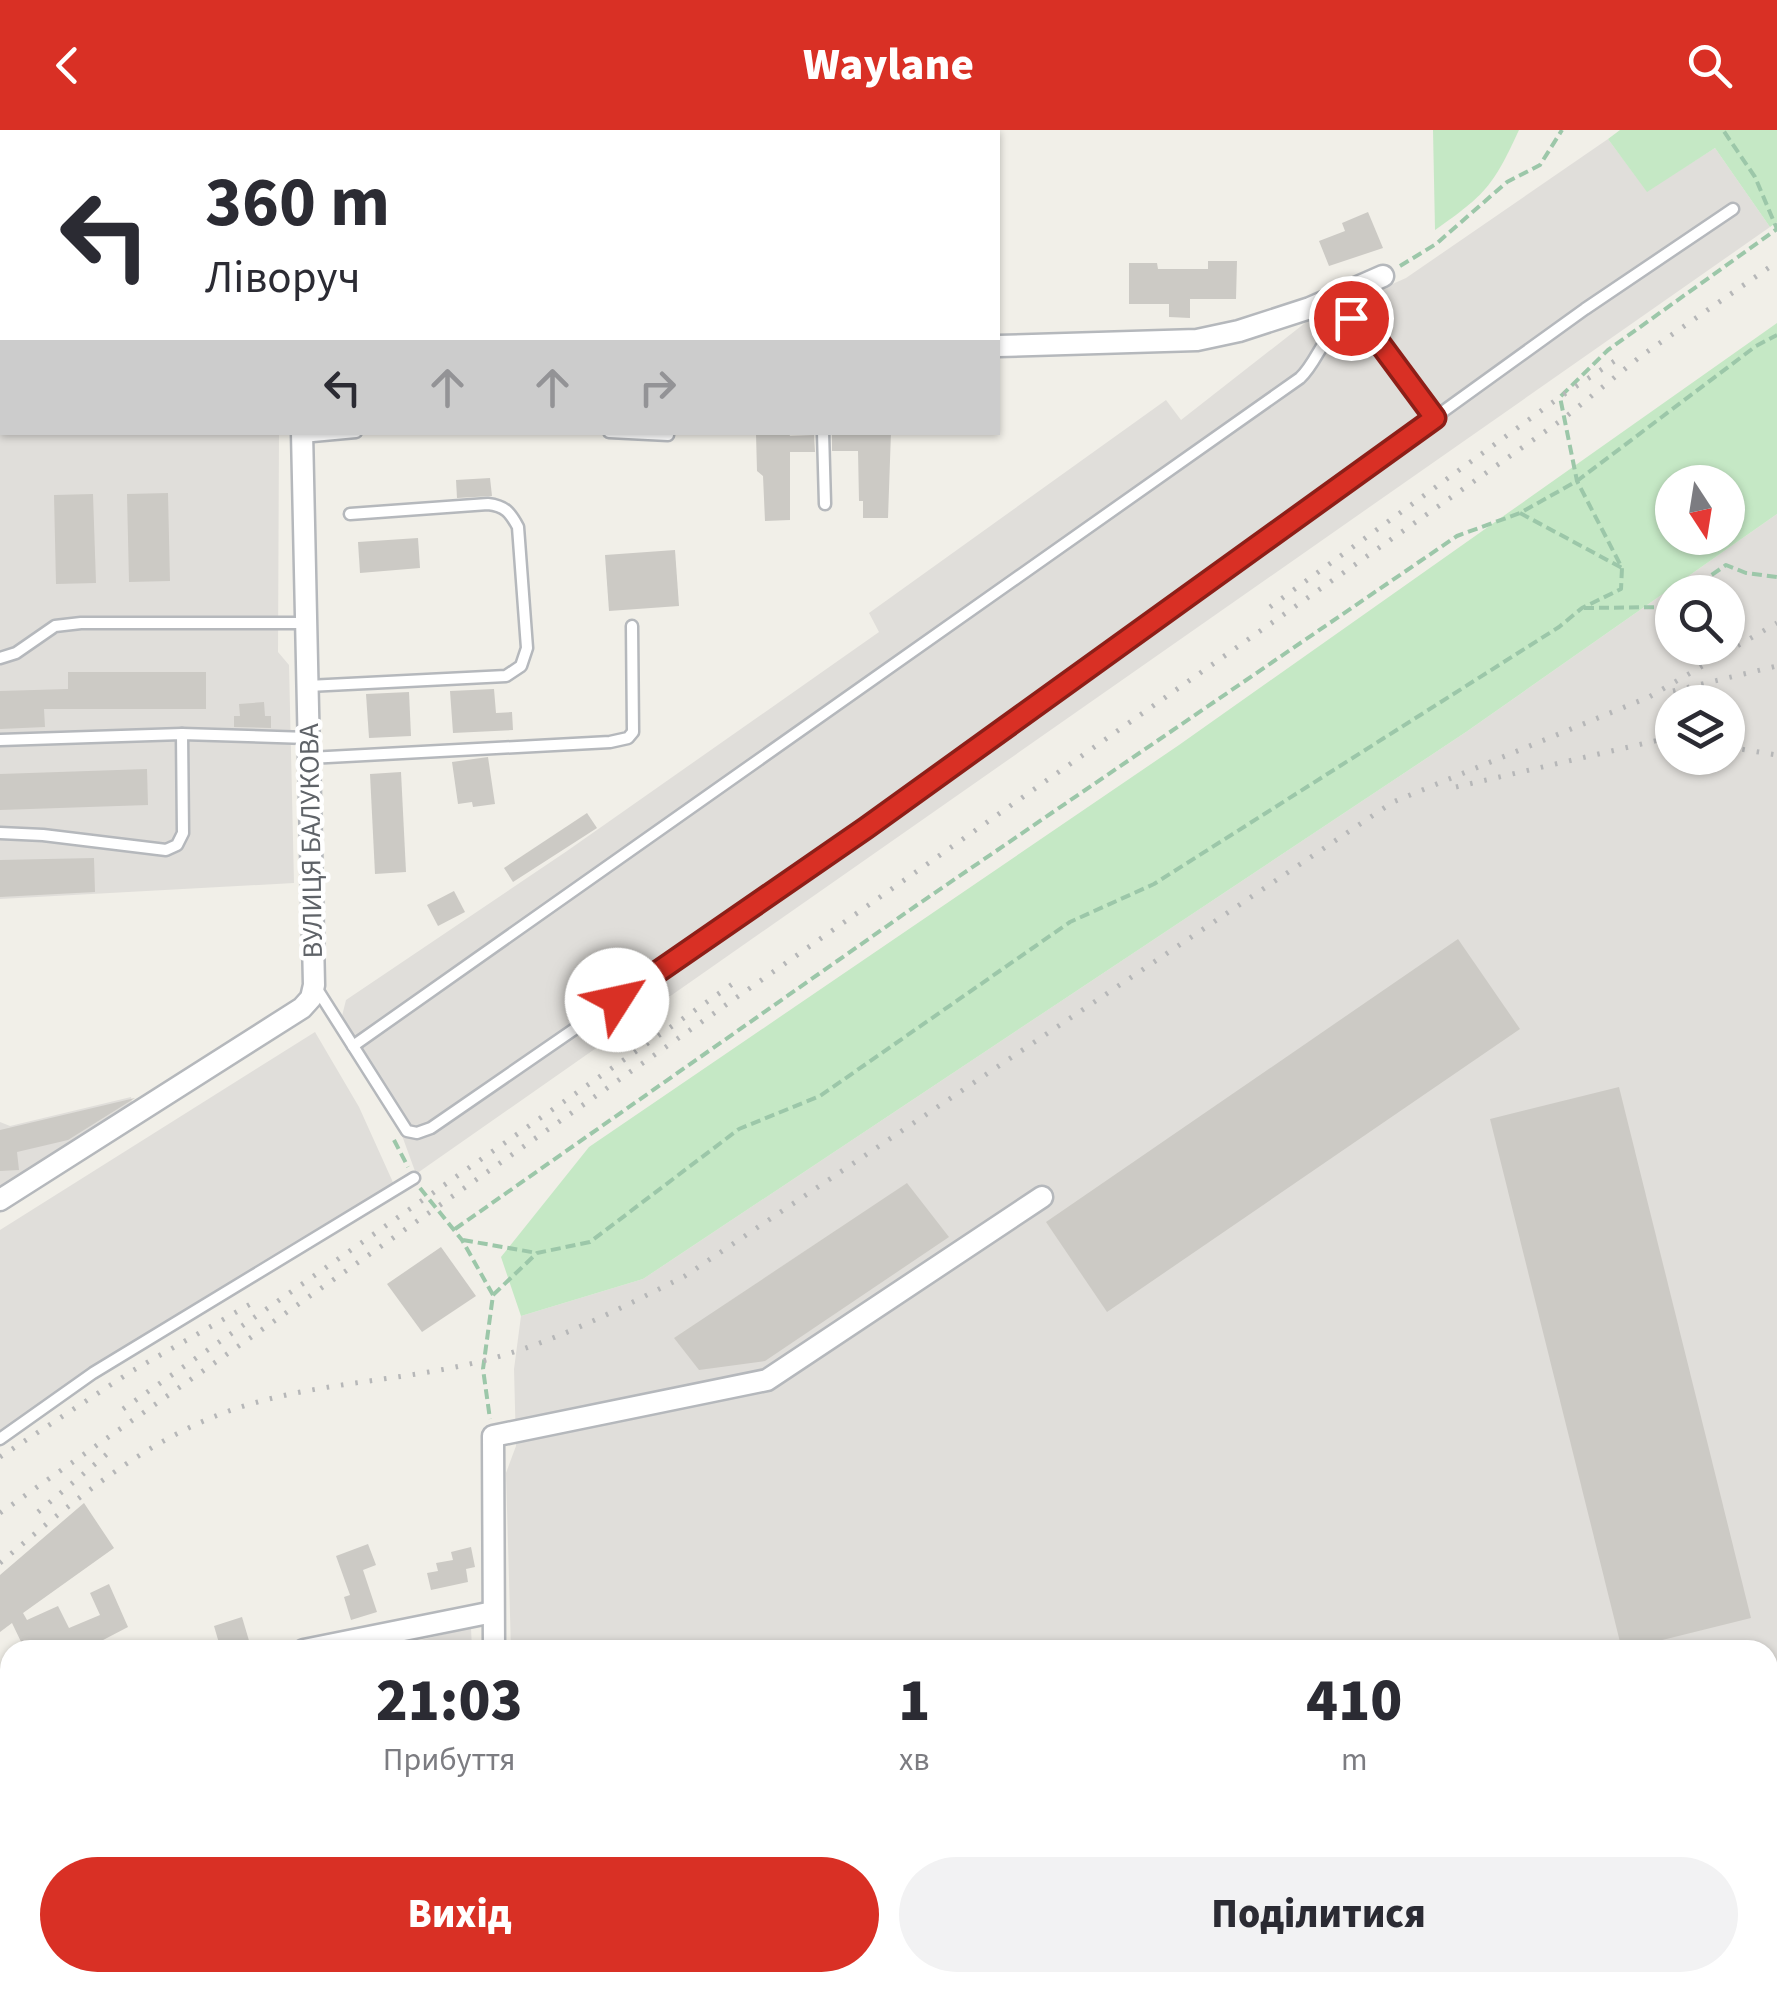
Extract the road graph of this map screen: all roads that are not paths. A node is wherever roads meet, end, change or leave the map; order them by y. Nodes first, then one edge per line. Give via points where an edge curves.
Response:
1 (1733, 209) dead end
2 (1383, 276) road end
3 (1000, 346) edge
4 (1435, 418) junction
5 (302, 435) edge
6 (823, 435) edge
7 (825, 504) dead end
8 (350, 514) dead end
9 (306, 623) junction
10 (632, 626) dead end
11 (0, 658) edge
12 (308, 686) junction
13 (182, 734) junction
14 (0, 740) edge
15 (309, 748) junction
16 (0, 833) edge
17 (314, 985) junction
18 (353, 1046) junction
19 (414, 1178) road end
20 (1042, 1197) dead end
21 (0, 1200) edge
22 (0, 1439) edge
23 (493, 1612) junction
24 (354, 1640) edge
25 (494, 1640) edge

1 - 4 lane
2 - 3 street via 1310,308 1198,340
4 - 18 lane via 866,828 431,1128 407,1131
4 - 18 lane via 1364,322 1338,324 1300,378
5 - 9 street, ВУЛИЦЯ БАЛУКОВА
6 - 7 lane
8 - 12 lane via 502,506 518,527 527,648 521,666 506,676
9 - 11 lane via 81,622 55,626
9 - 12 street, ВУЛИЦЯ БАЛУКОВА
10 - 15 lane via 628,738
12 - 15 street, ВУЛИЦЯ БАЛУКОВА
13 - 14 lane
13 - 15 lane
13 - 16 lane via 183,833 177,845 166,850
15 - 17 street, ВУЛИЦЯ БАЛУКОВА
17 - 18 lane
17 - 21 street, ВУЛИЦЯ БАЛУКОВА via 302,1008
19 - 22 lane via 94,1373
20 - 23 street via 767,1380 493,1436
23 - 24 street
23 - 25 street

